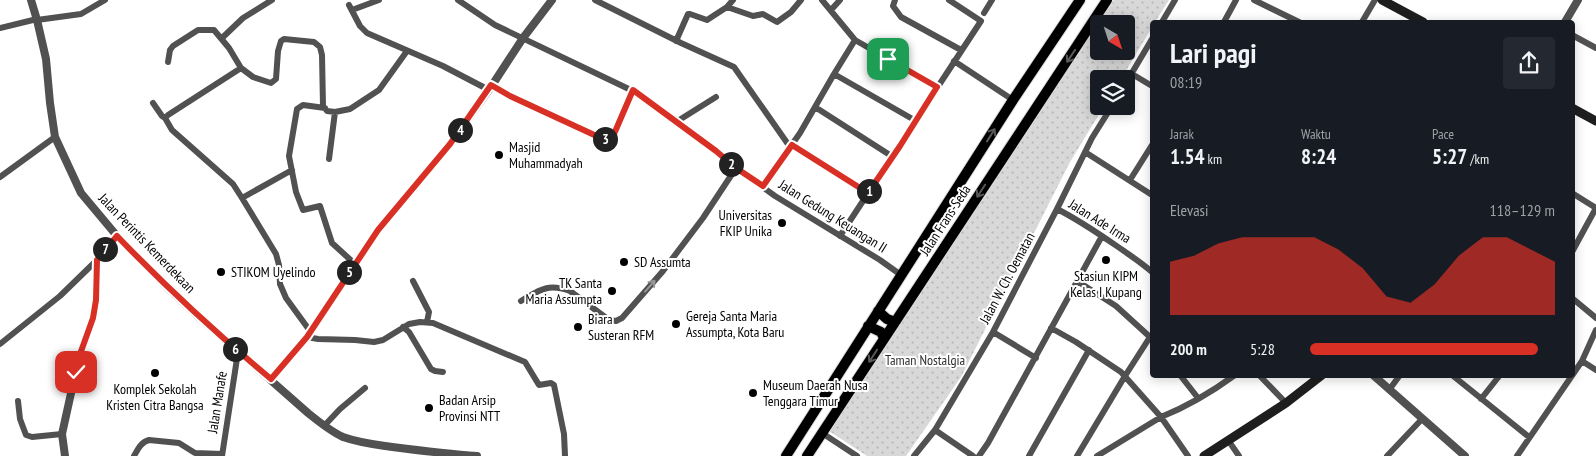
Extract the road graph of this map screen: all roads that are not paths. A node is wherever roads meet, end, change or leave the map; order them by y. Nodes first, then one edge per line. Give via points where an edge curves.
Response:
1 (31, 0) edge
2 (106, 0) edge
3 (272, 0) edge
4 (380, 0) edge
5 (458, 0) edge
6 (552, 0) edge
7 (595, 0) edge
8 (733, 0) edge
9 (802, 0) edge
10 (822, 0) edge
11 (840, 0) edge
12 (895, 0) edge
13 (949, 0) edge
14 (992, 0) edge
15 (1080, 0) edge
16 (1107, 0) edge
17 (1175, 0) edge
18 (1236, 0) edge
19 (1254, 0) edge
20 (1375, 0) edge
21 (1382, 0) edge
22 (1578, 0) edge
23 (727, 7) junction
24 (830, 10) junction
25 (984, 13) dead end
26 (37, 19) junction
27 (1163, 20) edge
28 (1225, 20) edge
29 (1295, 20) edge
30 (1363, 20) edge
31 (1419, 20) edge
32 (1566, 20) edge
33 (0, 28) edge
34 (1575, 37) edge
35 (222, 38) junction
36 (523, 38) junction
37 (855, 40) junction
38 (676, 41) junction
39 (1150, 42) edge
40 (1596, 48) edge
41 (961, 50) junction
42 (407, 51) junction
43 (954, 61) junction
44 (168, 62) dead end
45 (241, 68) junction
46 (1134, 70) edge
47 (834, 74) junction
48 (1135, 76) edge
49 (1150, 85) edge
50 (490, 87) junction
51 (937, 87) junction
52 (633, 90) junction
53 (716, 97) dead end
54 (1012, 100) junction
55 (153, 103) dead end
56 (815, 107) junction
57 (325, 108) junction
58 (1575, 110) edge
59 (334, 112) junction
60 (1107, 115) edge
61 (165, 118) junction
62 (916, 121) junction
63 (1596, 121) edge
64 (676, 122) junction
65 (55, 137) junction
66 (791, 146) junction
67 (1150, 148) edge
68 (1085, 152) junction
69 (893, 157) junction
70 (329, 159) dead end
71 (736, 168) junction
72 (292, 170) junction
73 (0, 177) edge
74 (1130, 180) junction
75 (763, 186) junction
76 (868, 193) junction
77 (1150, 194) edge
78 (1575, 195) edge
79 (242, 198) junction
80 (1596, 208) edge
81 (1057, 209) junction
82 (117, 236) junction
83 (840, 236) junction
84 (1102, 236) junction
85 (1575, 246) edge
86 (97, 260) junction
87 (355, 264) junction
88 (1150, 270) edge
89 (900, 275) junction
90 (413, 281) dead end
91 (1077, 281) junction
92 (1575, 300) edge
93 (521, 301) dead end
94 (878, 311) junction
95 (1596, 318) edge
96 (427, 322) junction
97 (895, 322) junction
98 (868, 326) junction
99 (403, 327) junction
100 (1051, 328) junction
101 (1596, 330) edge
102 (992, 332) junction
103 (309, 334) junction
104 (1150, 336) edge
105 (884, 338) junction
106 (1150, 341) edge
107 (0, 344) edge
108 (1089, 350) junction
109 (238, 352) junction
110 (1036, 358) junction
111 (1582, 361) junction
112 (1596, 370) edge
113 (1575, 371) edge
114 (443, 372) dead end
115 (1125, 376) junction
116 (1182, 378) edge
117 (1230, 378) edge
118 (1262, 378) edge
119 (1318, 378) edge
120 (1376, 378) edge
121 (1398, 378) edge
122 (1456, 378) edge
123 (1498, 378) edge
124 (1570, 378) edge
125 (271, 379) junction
126 (365, 388) dead end
127 (1390, 390) junction
128 (1198, 398) junction
129 (1481, 399) junction
130 (18, 401) dead end
131 (1286, 403) junction
132 (1161, 417) junction
133 (1422, 419) junction
134 (324, 426) junction
135 (935, 430) junction
136 (822, 433) junction
137 (62, 434) junction
138 (1530, 437) junction
139 (1228, 440) junction
140 (222, 455) edge
141 (1462, 455) edge
142 (65, 456) edge
143 (134, 456) edge
144 (477, 456) edge
145 (565, 456) edge
146 (786, 456) edge
147 (807, 456) edge
148 (857, 456) edge
149 (914, 456) edge
150 (973, 456) edge
151 (978, 456) edge
152 (1029, 456) edge
153 (1077, 456) edge
154 (1097, 456) edge
155 (1188, 456) edge
156 (1204, 456) edge
157 (1238, 456) edge
158 (1387, 456) edge
159 (1516, 456) edge

1 - 26 street, Jalan Perintis Kemerdekaan
2 - 26 street via 81,14
3 - 35 street via 244,18
4 - 42 street via 350,7 367,33
5 - 36 street, Jalan Gedung Keuangan II via 495,25
6 - 36 street
7 - 38 street
8 - 23 street
9 - 23 street via 779,22 763,14 753,16
10 - 24 street
11 - 24 street
12 - 41 street via 893,6 901,17
13 - 41 street via 981,21
14 - 25 street
15 - 54 main road, Jalan Frans-Seda
16 -> 97 main road, Jalan Frans-Seda
17 - 27 street
18 - 28 street
19 - 29 street
20 - 30 street
21 - 31 main road
22 - 32 street
23 - 38 street via 706,20 688,14
24 - 37 street
26 - 33 street
26 - 65 street, Jalan Perintis Kemerdekaan via 46,59
34 - 40 street
35 - 44 street via 214,30 198,30 170,50
35 - 45 street
36 - 50 street
36 - 52 street, Jalan Gedung Keuangan II
37 - 47 street
37 - 51 street
38 - 66 street via 734,67
39 - 46 street
41 - 43 street
42 - 50 street
42 - 59 street via 379,90 350,110
43 - 51 street
43 - 54 street
45 - 57 street via 253,77 271,83 276,79 281,41 314,42 322,55
45 - 61 street
47 - 56 street
47 - 62 street
48 - 49 street
50 - 52 street via 603,139 614,134
50 - 87 street via 450,144 378,230
51 - 62 street
52 - 64 street, Jalan Gedung Keuangan II
53 - 64 street
89 -> 54 main road, Jalan Frans-Seda
55 - 61 street
56 - 66 street
56 - 69 street
57 - 59 street
57 - 72 street via 303,105 297,109 289,149
58 - 63 main road
59 - 70 street
60 - 68 street, Jalan W. Ch. Oematan
61 - 79 street via 172,130 233,184
62 - 69 street
64 - 71 street, Jalan Gedung Keuangan II
65 - 73 street
65 - 82 street, Jalan Perintis Kemerdekaan via 81,193
66 - 75 street
66 - 76 street
67 - 74 street
68 - 74 street
68 - 81 street, Jalan W. Ch. Oematan
69 - 76 street
71 - 75 street, Jalan Gedung Keuangan II
93 -> 71 street via 542,289 564,289 609,320 622,318 663,271
72 - 79 street
72 - 87 street via 303,210 321,207 332,243
74 - 77 street
75 - 83 street, Jalan Gedung Keuangan II
76 - 83 street
78 - 80 street
79 - 103 street via 276,254 280,284
80 - 85 street
81 - 84 street, Jalan Ade Irma
81 - 102 street, Jalan W. Ch. Oematan
82 - 86 street
82 - 109 street, Jalan Perintis Kemerdekaan
83 - 89 street, Jalan Gedung Keuangan II
84 - 88 street, Jalan Ade Irma
84 - 91 street
86 - 107 street via 60,296
86 - 137 street via 93,318 79,357
87 - 103 street
89 - 94 main road, Jalan Frans-Seda
90 - 96 street via 429,312
91 - 100 street
91 - 104 street via 1116,306
92 - 95 street
94 - 97 main road
94 - 98 main road, Jalan Frans-Seda
96 - 99 street via 414,322
96 - 145 street via 522,361 540,385 554,385
97 - 105 main road, Jalan Frans-Seda
98 - 105 main road via 881,332
98 - 146 main road, Jalan Frans-Seda
99 - 103 street via 374,342 318,339
99 - 114 street via 432,369
100 - 108 street
100 - 110 street
101 - 111 street
102 - 110 street
102 - 135 street, Jalan W. Ch. Oematan
103 - 125 street
105 -> 136 main road, Jalan Frans-Seda
106 - 115 street
108 - 115 street
108 - 152 street
109 - 125 street, Jalan Perintis Kemerdekaan
109 - 140 street, Jalan Manafe
110 - 151 street
111 - 112 street
111 - 113 street
115 - 132 street
115 - 153 street
116 - 128 street
117 - 128 street
118 - 131 street
119 - 131 main road
120 - 127 street
121 - 127 street
122 - 129 street
123 - 129 street
124 - 138 street
125 - 134 street, Jalan Perintis Kemerdekaan
126 - 134 street
127 - 133 street
128 - 132 street
129 - 138 street
130 - 137 street via 26,435
131 - 139 main road
132 - 154 street
132 - 155 street
133 - 141 street
133 - 158 street
134 - 144 street, Jalan Perintis Kemerdekaan via 344,438 361,442
135 - 149 street, Jalan W. Ch. Oematan
135 - 150 street
136 - 147 main road, Jalan Frans-Seda
136 - 148 street
137 - 142 street
138 - 159 street
139 - 156 main road
139 - 157 street
140 - 143 street via 195,453 179,443 149,440 141,444

